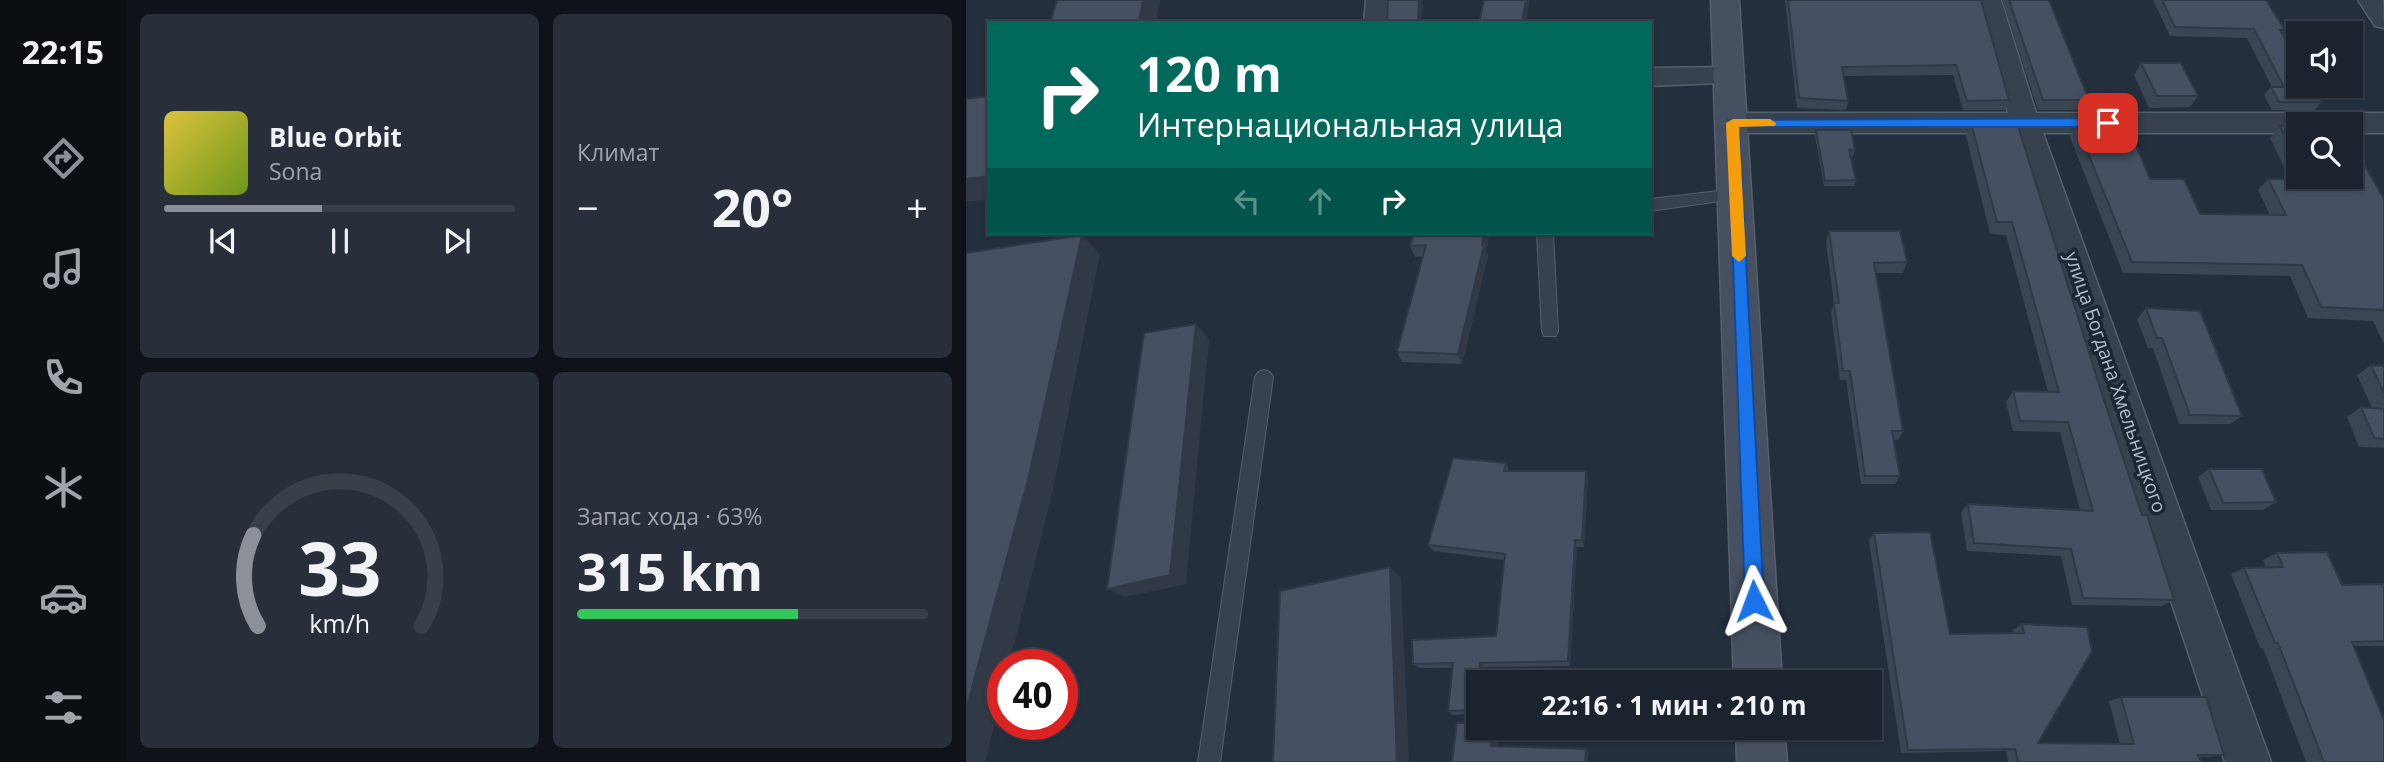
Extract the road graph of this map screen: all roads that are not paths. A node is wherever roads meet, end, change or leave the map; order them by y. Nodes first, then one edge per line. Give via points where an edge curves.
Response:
1 (1378, 0) edge
2 (1725, 0) edge
3 (1989, 0) edge
4 (2370, 0) edge
5 (2384, 20) edge
6 (1377, 21) edge
7 (1731, 76) junction
8 (1652, 77) edge
9 (1733, 123) junction
10 (2025, 123) junction
11 (2384, 123) edge
12 (1736, 194) junction
13 (1652, 205) edge
14 (1545, 235) edge
15 (1550, 331) dead end
16 (1264, 377) dead end
17 (1757, 670) edge
18 (1761, 740) edge
19 (1209, 762) edge
20 (1762, 762) edge
21 (2248, 762) edge

1 - 6 street
2 - 7 street
3 - 10 street, улица Богдана Хмельницкого
4 - 5 street
7 - 8 street
7 - 9 street
9 - 10 street
9 - 12 street
10 - 11 street
10 - 21 street, улица Богдана Хмельницкого
12 - 13 lane
12 - 17 street
14 - 15 lane
16 - 19 lane
18 - 20 street

